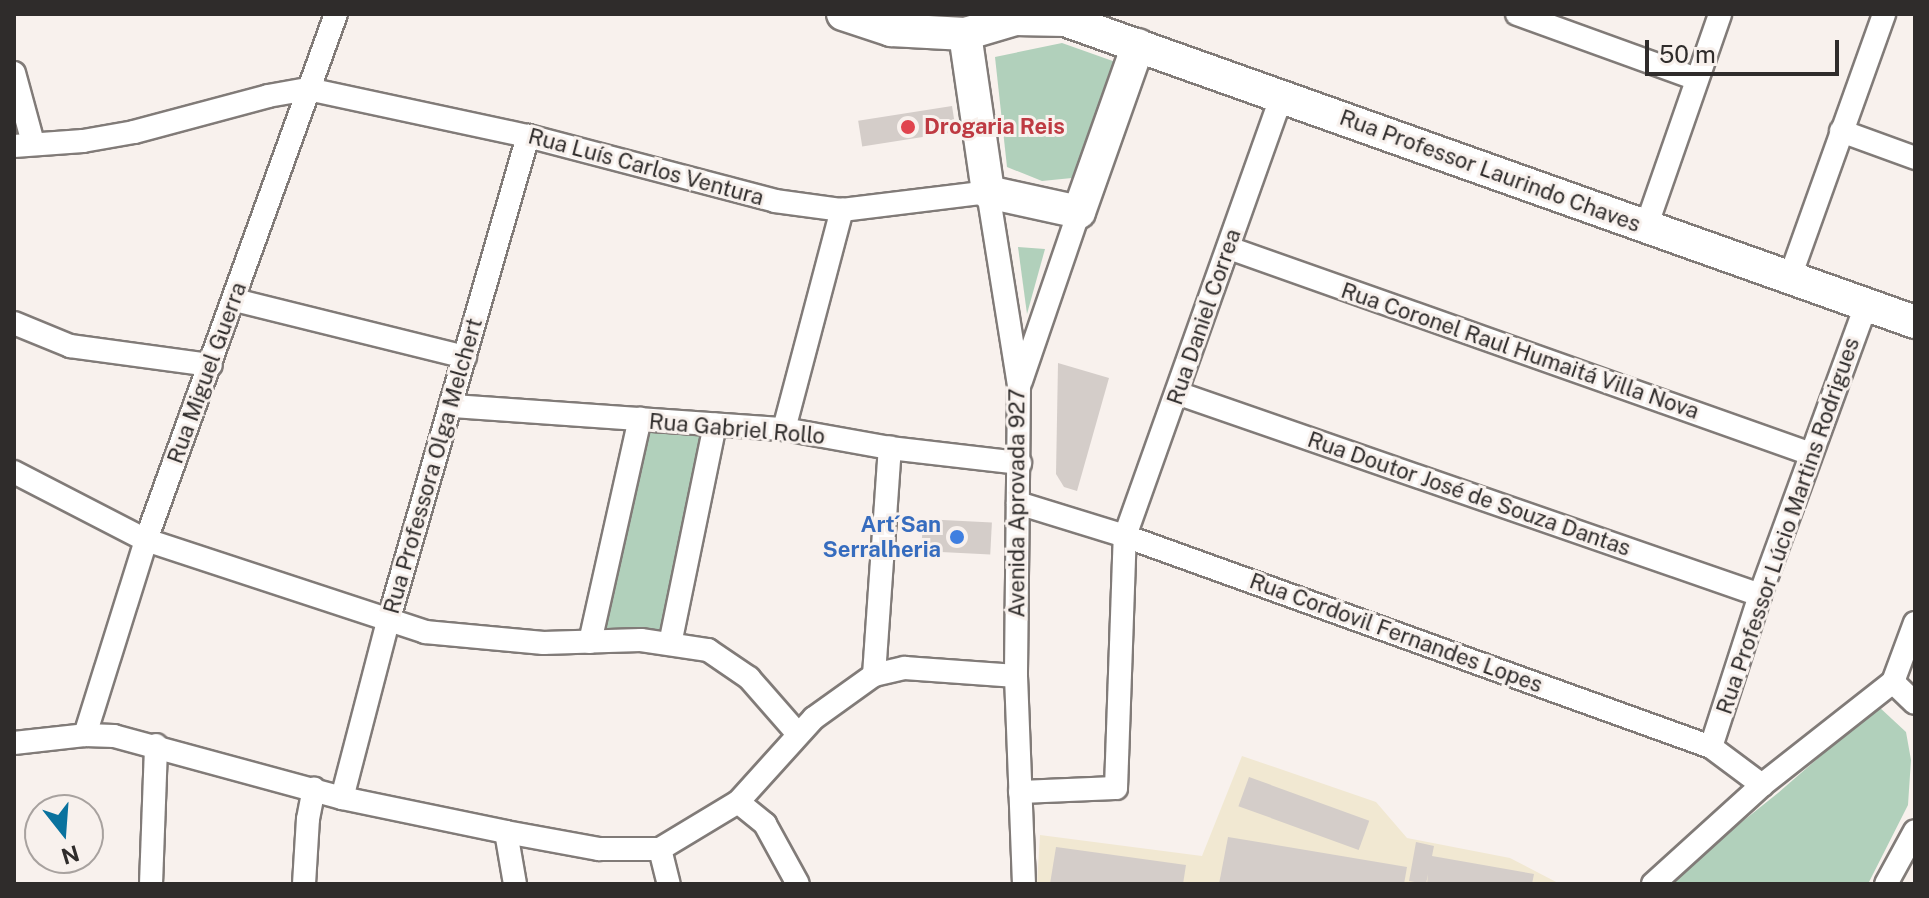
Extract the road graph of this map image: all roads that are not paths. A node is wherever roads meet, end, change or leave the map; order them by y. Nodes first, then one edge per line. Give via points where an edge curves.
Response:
1 (336, 14) edge
2 (843, 14) edge
3 (1517, 14) edge
4 (1720, 14) edge
5 (1884, 14) edge
6 (1062, 16) edge
7 (962, 24) edge
8 (1138, 45) junction
9 (14, 73) edge
10 (1697, 79) junction
11 (308, 89) junction
12 (1281, 97) junction
13 (1841, 131) junction
14 (528, 136) junction
15 (24, 145) edge
16 (1915, 158) edge
17 (988, 192) junction
18 (842, 210) junction
19 (1079, 212) junction
20 (1646, 227) junction
21 (1229, 248) junction
22 (1790, 277) junction
23 (235, 300) junction
24 (1866, 306) junction
25 (1915, 322) edge
26 (14, 323) edge
27 (465, 357) junction
28 (211, 365) junction
29 (1019, 386) junction
30 (1177, 393) junction
31 (453, 406) junction
32 (640, 419) junction
33 (715, 425) junction
34 (784, 429) junction
35 (890, 448) junction
36 (1811, 454) junction
37 (1020, 463) junction
38 (14, 472) edge
39 (1018, 503) junction
40 (1125, 536) junction
41 (146, 540) junction
42 (1760, 595) junction
43 (388, 622) junction
44 (1915, 623) edge
45 (590, 642) junction
46 (670, 644) junction
47 (1915, 672) edge
48 (874, 675) junction
49 (1016, 676) junction
50 (1893, 682) junction
51 (1915, 703) edge
52 (798, 734) junction
53 (85, 735) junction
54 (14, 743) edge
55 (156, 745) junction
56 (1711, 747) junction
57 (1762, 785) junction
58 (314, 789) junction
59 (1020, 792) junction
60 (342, 798) junction
61 (738, 802) junction
62 (1915, 831) edge
63 (506, 832) junction
64 (660, 849) junction
65 (151, 884) edge
66 (304, 884) edge
67 (515, 884) edge
68 (669, 884) edge
69 (798, 884) edge
70 (1024, 884) edge
71 (1653, 884) edge
72 (1886, 884) edge

1 - 11 street, Rua Miguel Guerra
2 - 7 street, Rua Professor Laurindo Chaves via 891,30
3 - 10 street
4 - 10 street
5 - 13 street
6 - 7 street, Rua Professor Laurindo Chaves
6 - 8 street, Rua Professor Laurindo Chaves
7 - 17 street, Avenida Aprovada 927
8 - 12 street, Rua Professor Laurindo Chaves
8 - 19 street
9 - 15 street
10 - 20 street
11 - 14 street, Rua Luís Carlos Ventura
11 - 15 street via 134,132
11 - 23 street, Rua Miguel Guerra
12 - 20 street, Rua Professor Laurindo Chaves
12 - 21 street, Rua Daniel Correa
13 - 16 street
13 - 22 street
14 - 18 street, Rua Luís Carlos Ventura via 775,201
14 - 27 street, Rua Professora Olga Melchert
17 - 18 street, Rua Luís Carlos Ventura
17 - 19 street
17 - 29 street, Avenida Aprovada 927
18 - 34 street
19 - 29 street
20 - 22 street, Rua Professor Laurindo Chaves
21 - 30 street, Rua Daniel Correa
21 - 36 street, Rua Coronel Raul Humaitá Villa Nova
22 - 24 street, Rua Professor Laurindo Chaves
23 - 27 street
23 - 28 street, Rua Miguel Guerra
24 - 25 street, Rua Professor Laurindo Chaves
24 - 36 street, Rua Professor Lúcio Martins Rodrigues
26 - 28 street via 70,346
27 - 31 street, Rua Professora Olga Melchert
28 - 41 street, Rua Miguel Guerra
29 - 37 street, Avenida Aprovada 927
30 - 40 street, Rua Daniel Correa
30 - 42 street, Rua Doutor José de Souza Dantas
31 - 32 street, Rua Gabriel Rollo
31 - 43 street, Rua Professora Olga Melchert
32 - 33 street, Rua Gabriel Rollo
32 - 45 street
33 - 34 street, Rua Gabriel Rollo
33 - 46 street
34 - 35 street, Rua Gabriel Rollo
35 - 37 street, Rua Gabriel Rollo
35 - 48 street
36 - 42 street, Rua Professor Lúcio Martins Rodrigues
37 - 39 street, Avenida Aprovada 927
38 - 41 street
39 - 40 street, Rua Cordovil Fernandes Lopes
39 - 49 street, Avenida Aprovada 927
40 - 56 street, Rua Cordovil Fernandes Lopes
40 - 59 street, Rua Daniel Correa via 1116,788
41 - 43 street
41 - 53 street, Rua Miguel Guerra
42 - 56 street, Rua Professor Lúcio Martins Rodrigues
43 - 45 street via 425,632
43 - 60 street, Rua Professora Olga Melchert
44 - 50 street
45 - 46 street
46 - 52 street via 708,650 749,678
47 - 50 street
48 - 49 street via 905,668
48 - 52 street
49 - 59 street, Avenida Aprovada 927
50 - 51 street
50 - 57 street
52 - 61 street
53 - 54 street
53 - 55 street
55 - 58 street
55 - 65 street
56 - 57 street, Rua Cordovil Fernandes Lopes
57 - 71 street
58 - 60 street
58 - 66 street
59 - 70 street, Avenida Aprovada 927
60 - 63 street
61 - 64 street
61 - 69 street via 765,824
62 - 72 street
63 - 64 street via 599,849
63 - 67 street
64 - 68 street

